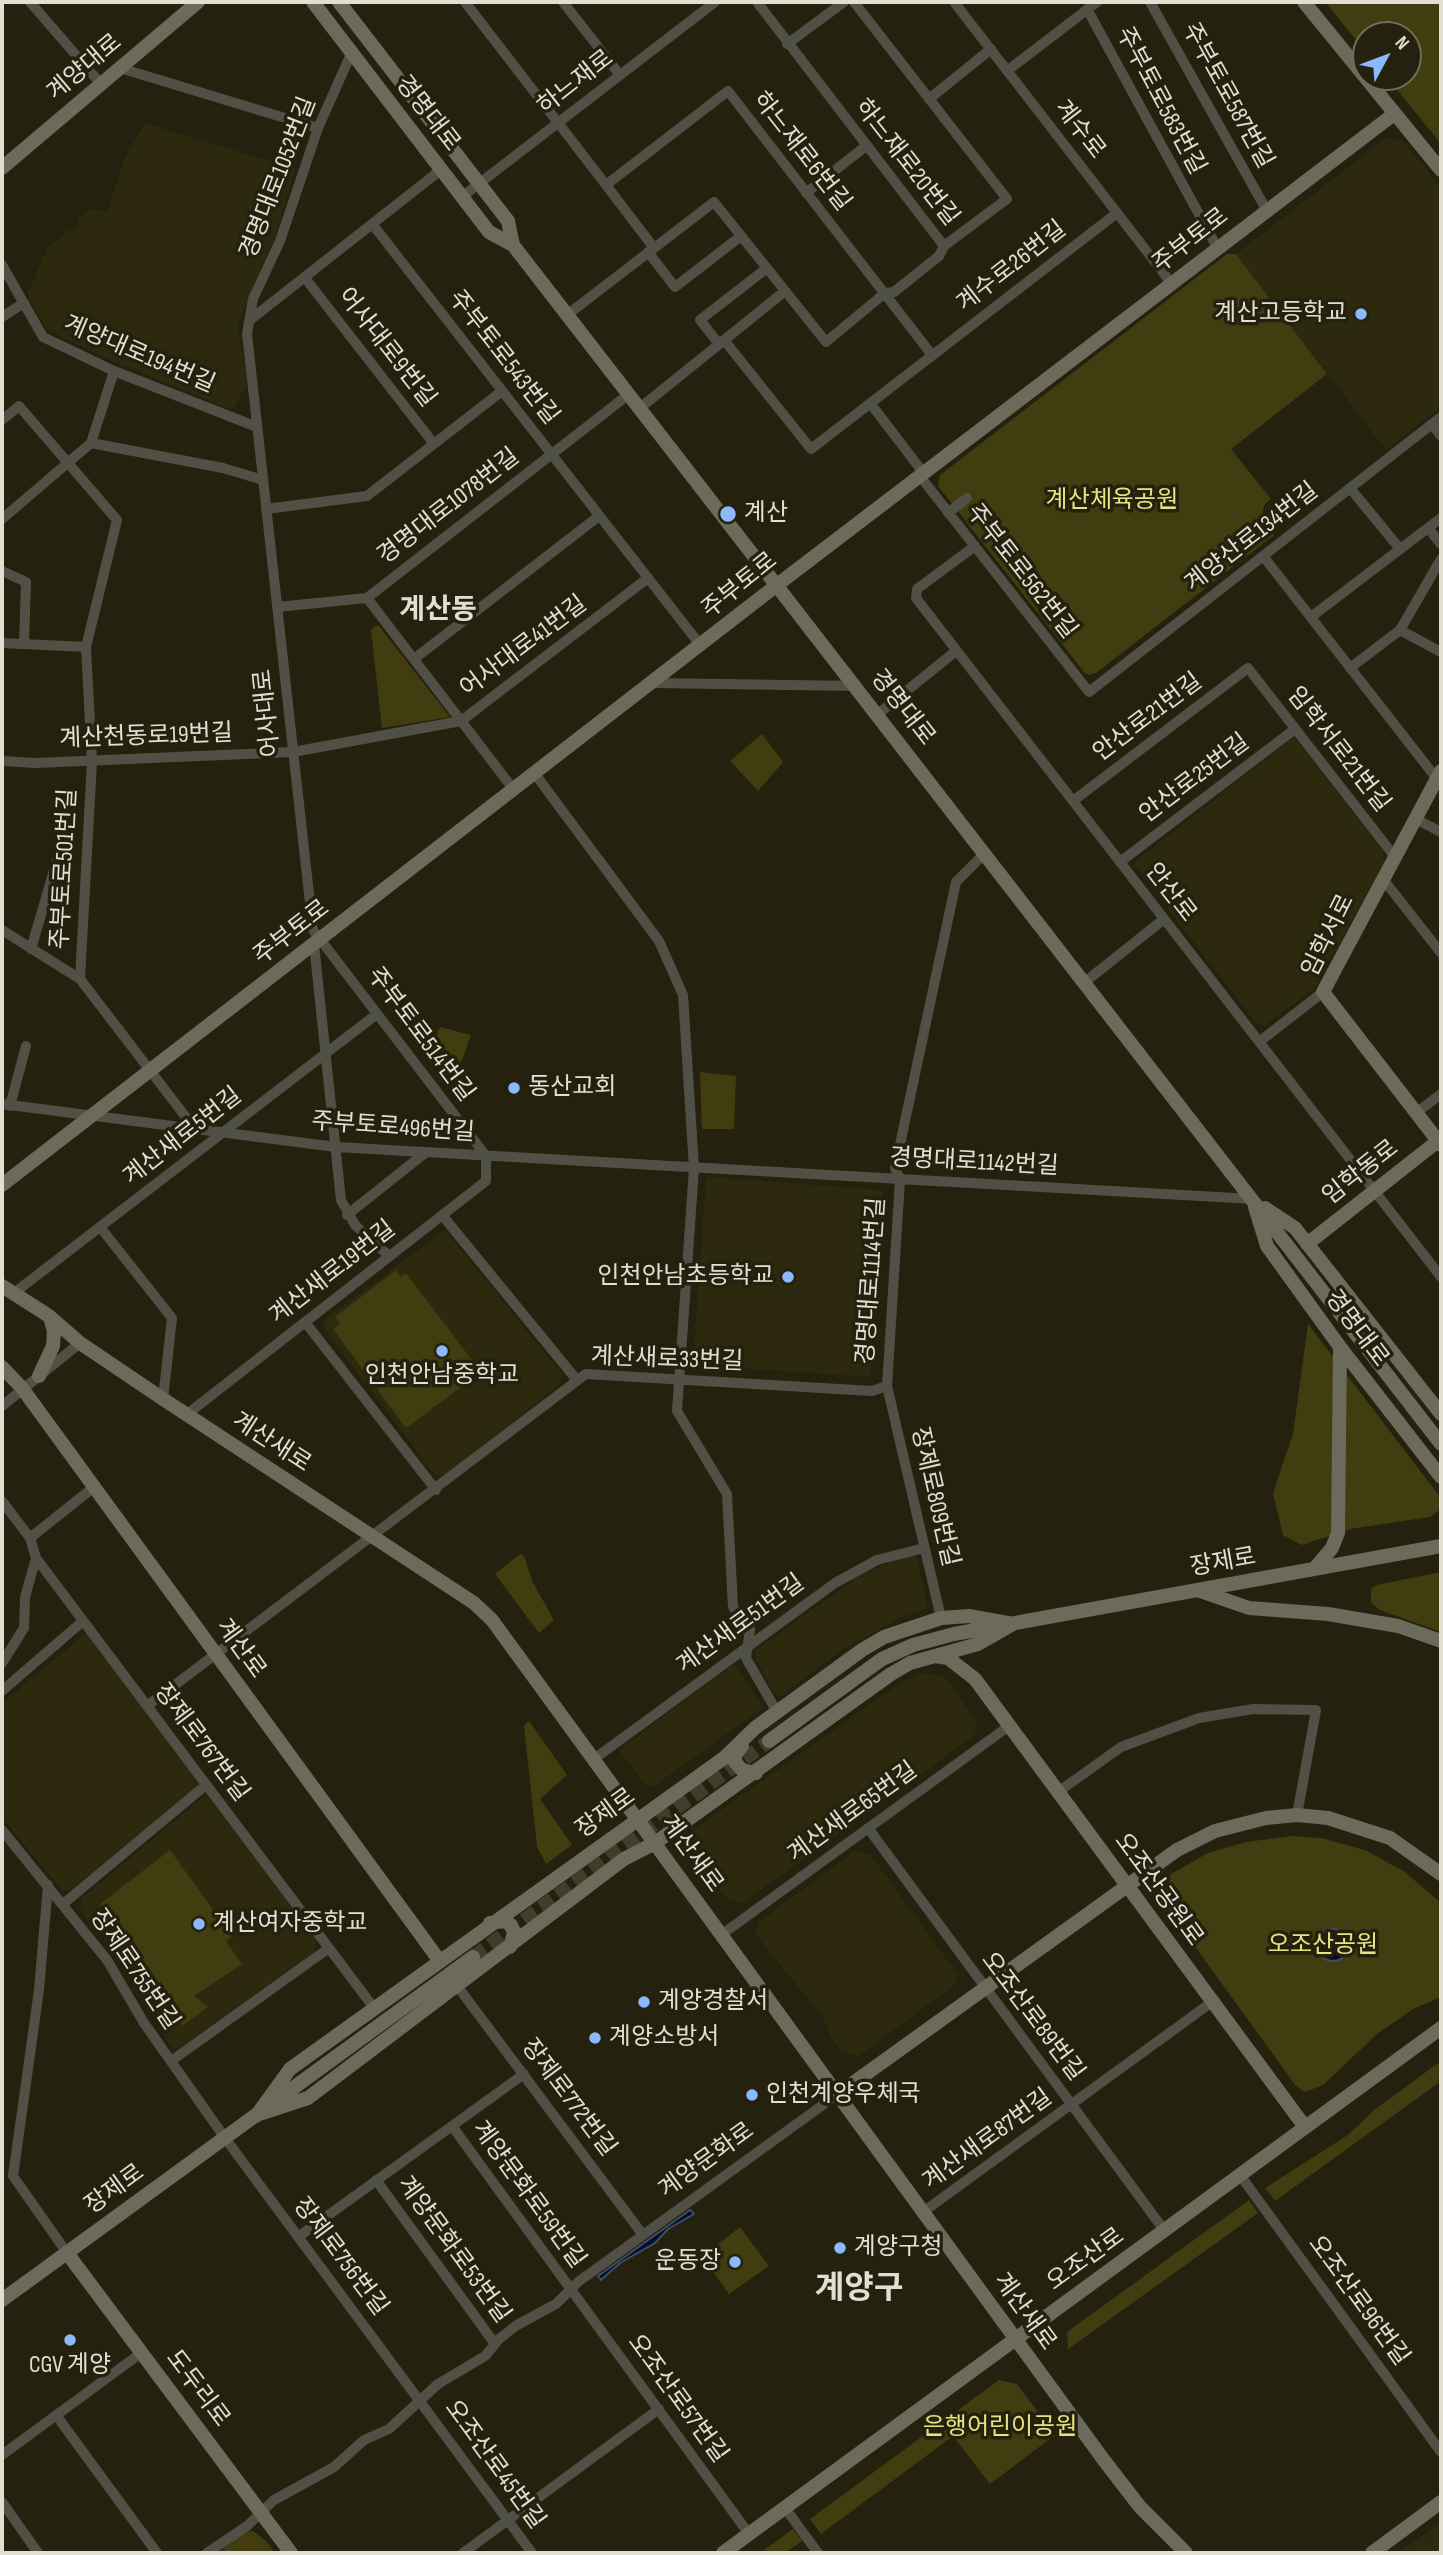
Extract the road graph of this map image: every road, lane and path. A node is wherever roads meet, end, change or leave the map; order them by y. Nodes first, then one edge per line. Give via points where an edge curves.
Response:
1 (30, 2) edge
2 (198, 2) edge
3 (313, 2) edge
4 (339, 2) edge
5 (465, 2) edge
6 (563, 2) edge
7 (715, 2) edge
8 (757, 2) edge
9 (844, 2) edge
10 (854, 2) edge
11 (1150, 2) edge
12 (1304, 2) edge
13 (961, 4) edge
14 (1092, 5) edge
15 (788, 44) junction
16 (991, 50) junction
17 (351, 54) junction
18 (120, 68) junction
19 (1007, 71) junction
20 (620, 75) junction
21 (101, 84) junction
22 (929, 99) junction
23 (1394, 114) junction
24 (558, 123) junction
25 (318, 128) junction
26 (866, 146) junction
27 (2, 168) edge
28 (442, 169) junction
29 (1441, 170) edge
30 (480, 184) junction
31 (606, 186) junction
32 (806, 193) junction
33 (463, 197) junction
34 (1267, 211) junction
35 (1117, 213) junction
36 (373, 225) junction
37 (741, 236) junction
38 (513, 245) junction
39 (944, 246) junction
40 (1218, 249) junction
41 (651, 250) junction
42 (2, 265) edge
43 (767, 268) junction
44 (305, 278) junction
45 (1172, 284) junction
46 (785, 291) junction
47 (886, 293) junction
48 (24, 303) junction
49 (567, 315) junction
50 (2, 317) edge
51 (250, 320) junction
52 (722, 342) junction
53 (932, 355) junction
54 (114, 371) junction
55 (502, 391) junction
56 (629, 394) junction
57 (870, 403) junction
58 (640, 408) junction
59 (7, 411) edge
60 (2, 420) edge
61 (1437, 421) edge
62 (257, 426) junction
63 (1441, 436) edge
64 (91, 443) junction
65 (434, 444) junction
66 (551, 454) junction
67 (65, 465) junction
68 (922, 476) junction
69 (263, 480) junction
70 (1350, 488) junction
71 (967, 498) dead end
72 (266, 509) junction
73 (948, 513) junction
74 (599, 516) junction
75 (1441, 518) edge
76 (2, 519) edge
77 (1428, 528) junction
78 (1441, 544) edge
79 (975, 546) junction
80 (1400, 549) junction
81 (1263, 556) junction
82 (1441, 559) edge
83 (2, 571) edge
84 (648, 578) junction
85 (777, 584) junction
86 (367, 598) junction
87 (277, 607) junction
88 (1311, 617) junction
89 (1400, 629) junction
90 (2, 643) edge
91 (24, 644) junction
92 (701, 646) junction
93 (86, 647) junction
94 (956, 651) junction
95 (1441, 652) edge
96 (414, 659) junction
97 (1248, 668) joint
98 (1350, 668) junction
99 (653, 683) junction
100 (856, 686) junction
101 (1089, 692) joint
102 (878, 714) junction
103 (461, 721) junction
104 (1295, 729) junction
105 (293, 752) junction
106 (2, 761) edge
107 (92, 761) junction
108 (535, 774) junction
109 (1439, 775) edge
110 (514, 790) junction
111 (1073, 801) junction
112 (1416, 819) junction
113 (1441, 832) edge
114 (985, 853) junction
115 (1395, 857) junction
116 (57, 860) dead end
117 (1120, 862) junction
118 (1383, 879) junction
119 (1164, 919) junction
120 (2, 930) edge
121 (317, 942) junction
122 (32, 948) junction
123 (1441, 953) edge
124 (80, 978) junction
125 (1085, 982) junction
126 (1323, 992) junction
127 (377, 1014) junction
128 (1259, 1042) junction
129 (26, 1045) dead end
130 (326, 1054) junction
131 (150, 1071) junction
132 (1441, 1094) edge
133 (6, 1105) edge
134 (1416, 1113) junction
135 (92, 1116) junction
136 (195, 1129) junction
137 (222, 1133) junction
138 (1440, 1143) edge
139 (336, 1147) junction
140 (425, 1153) junction
141 (486, 1156) junction
142 (694, 1168) junction
143 (900, 1180) junction
144 (2, 1185) edge
145 (1375, 1191) junction
146 (1252, 1199) junction
147 (347, 1215) junction
148 (442, 1215) junction
149 (100, 1227) junction
150 (1307, 1244) junction
151 (389, 1256) junction
152 (1441, 1277) edge
153 (8, 1290) edge
154 (49, 1316) junction
155 (305, 1322) junction
156 (80, 1343) junction
157 (1340, 1347) junction
158 (2, 1367) edge
159 (38, 1376) junction
160 (576, 1379) junction
161 (678, 1380) junction
162 (887, 1386) junction
163 (22, 1388) junction
164 (163, 1399) junction
165 (2, 1406) edge
166 (1441, 1414) edge
167 (186, 1415) junction
168 (1441, 1444) edge
169 (1440, 1474) edge
170 (94, 1487) junction
171 (436, 1490) junction
172 (2, 1501) edge
173 (373, 1537) junction
174 (30, 1538) junction
175 (1441, 1546) edge
176 (924, 1548) junction
177 (36, 1558) junction
178 (1314, 1569) junction
179 (1198, 1590) junction
180 (941, 1618) junction
181 (83, 1621) junction
182 (1013, 1624) junction
183 (1441, 1642) edge
184 (978, 1644) junction
185 (749, 1645) junction
186 (216, 1654) junction
187 (932, 1656) junction
188 (2, 1663) edge
189 (975, 1679) junction
190 (2, 1691) edge
191 (147, 1706) junction
192 (777, 1712) junction
193 (1009, 1726) junction
194 (755, 1728) junction
195 (769, 1741) tunnel mouth
196 (594, 1759) junction
197 (756, 1773) junction
198 (206, 1785) junction
199 (1058, 1792) junction
200 (1297, 1815) junction
201 (638, 1819) junction
202 (868, 1828) junction
203 (2, 1830) edge
204 (655, 1843) junction
205 (1441, 1874) edge
206 (48, 1885) junction
207 (1126, 1886) junction
208 (63, 1904) junction
209 (490, 1923) junction
210 (722, 1935) junction
211 (510, 1947) junction
212 (329, 1948) junction
213 (473, 1957) tunnel mouth
214 (439, 1960) junction
215 (458, 1987) junction
216 (983, 1987) junction
217 (1212, 2002) junction
218 (373, 2008) junction
219 (1441, 2028) edge
220 (171, 2061) junction
221 (524, 2074) junction
222 (838, 2094) junction
223 (1072, 2106) junction
224 (256, 2116) junction
225 (452, 2126) junction
226 (1305, 2127) junction
227 (225, 2138) junction
228 (1240, 2175) junction
229 (376, 2180) junction
230 (923, 2212) junction
231 (1164, 2230) junction
232 (643, 2235) junction
233 (298, 2237) junction
234 (67, 2253) junction
235 (571, 2289) junction
236 (2, 2300) edge
237 (1016, 2339) junction
238 (495, 2344) junction
239 (141, 2353) junction
240 (421, 2402) junction
241 (659, 2409) junction
242 (56, 2415) junction
243 (1441, 2452) edge
244 (2, 2455) edge
245 (2, 2502) edge
246 (1441, 2502) edge
247 (785, 2508) junction
248 (262, 2513) junction
249 (508, 2520) junction
250 (749, 2534) junction
251 (38, 2553) edge
252 (157, 2553) edge
253 (207, 2553) edge
254 (291, 2553) edge
255 (463, 2553) edge
256 (532, 2553) edge
257 (723, 2553) edge
258 (818, 2553) edge
259 (1186, 2553) edge
260 (1372, 2553) edge

1 - 21 street
2 - 18 street, 계양대로
3 - 17 street, 경명대로
4 - 30 street, 경명대로
5 - 24 street
6 - 20 street
7 - 20 street, 하느재로
8 - 15 street, 하느재로20번길
9 - 15 street
10 - 22 street, 하느재로20번길
11 - 34 street, 주부토로587번길
12 - 23 street
13 - 16 street, 계수로
14 - 19 street
14 - 40 street, 주부토로583번길
15 - 26 street, 하느재로20번길
16 - 19 street, 계수로
16 - 22 street
17 - 25 street, 경명대로1052번길
17 - 28 street, 경명대로
18 - 21 street, 계양대로
18 - 25 street
19 - 35 street, 계수로
20 - 24 street, 하느재로
21 - 27 street, 계양대로
22 - 39 street, 하느재로20번길 via 1007,199
23 - 29 street
23 - 34 street, 주부토로
24 - 30 street, 하느재로
24 - 31 street
25 - 51 street, 경명대로1052번길 via 280,241 253,299
26 - 32 street
26 - 39 street, 하느재로20번길
28 - 33 street, 경명대로
28 - 36 street
30 - 33 street, 하느재로
30 - 38 street, 경명대로 via 508,221
31 - 32 street, 하느재로6번길 via 728,92
31 - 41 street
32 - 47 street, 하느재로6번길
33 - 38 street, 경명대로 via 489,232
34 - 40 street, 주부토로
35 - 45 street, 계수로
35 - 53 street, 계수로26번길
36 - 44 street
36 - 55 street, 주부토로543번길
37 - 41 street via 714,202
37 - 41 street via 675,287
37 - 43 street
38 - 49 street, 경명대로
39 - 47 street via 939,256 894,292
40 - 45 street, 주부토로
41 - 49 street
42 - 48 street, 계양대로194번길
43 - 46 street
43 - 52 street via 700,320
44 - 51 street
44 - 65 street, 어사대로9번길
45 - 68 street, 주부토로
46 - 47 street via 826,342
46 - 52 street
47 - 53 street, 하느재로6번길
48 - 50 street
48 - 54 street, 계양대로194번길 via 43,337
49 - 56 street, 경명대로
51 - 62 street, 어사대로 via 247,334
52 - 57 street, 계수로26번길 via 811,449
52 - 58 street
53 - 57 street, 계수로26번길
54 - 62 street, 계양대로194번길
54 - 64 street
55 - 65 street
55 - 66 street, 주부토로543번길
56 - 58 street, 경명대로
56 - 66 street, 경명대로1078번길
57 - 68 street, 주부토로562번길
58 - 85 street, 경명대로
59 - 60 street
59 - 67 street via 19,406
61 - 63 street
61 - 70 street, 계양산로134번길
62 - 69 street, 어사대로
64 - 67 street
64 - 69 street
65 - 72 street via 367,496
66 - 74 street, 주부토로543번길
66 - 86 street, 경명대로1078번길
67 - 76 street
67 - 93 street, 주부토로501번길 via 117,520
68 - 73 street, 주부토로562번길
68 - 85 street, 주부토로
69 - 72 street, 어사대로
70 - 80 street
70 - 81 street, 계양산로134번길
71 - 73 street
72 - 87 street, 어사대로
73 - 79 street, 주부토로562번길
74 - 84 street, 주부토로543번길
74 - 96 street
75 - 77 street
77 - 78 street
77 - 80 street
79 - 94 street, 안산로 via 917,589 916,598
79 - 101 street, 주부토로562번길
80 - 88 street
81 - 88 street
81 - 101 street, 계양산로134번길
82 - 89 street
83 - 91 street via 26,582
84 - 92 street, 주부토로543번길
84 - 103 street, 어사대로41번길
85 - 92 street, 주부토로
85 - 100 street, 경명대로
86 - 87 street, 경명대로1078번길
86 - 96 street
87 - 105 street, 어사대로
88 - 98 street
89 - 95 street
89 - 98 street
90 - 91 street
91 - 93 street
92 - 99 street, 주부토로
93 - 107 street, 주부토로501번길
94 - 102 street
94 - 111 street, 안산로
96 - 103 street
97 - 104 street, 임학서로21번길
97 - 111 street, 안산로21번길
98 - 109 street
99 - 100 street
99 - 108 street, 주부토로
100 - 102 street, 경명대로
102 - 114 street, 경명대로
103 - 105 street, 어사대로41번길
103 - 110 street
104 - 115 street, 임학서로21번길
104 - 117 street, 안산로25번길
105 - 107 street, 계산천동로19번길
105 - 121 street, 어사대로
106 - 107 street, 계산천동로19번길
107 - 124 street, 주부토로501번길
108 - 110 street, 주부토로
108 - 142 street via 659,941 675,972 683,995
109 - 112 street, 임학서로
110 - 121 street, 주부토로
111 - 117 street, 안산로
112 - 113 street
112 - 115 street, 임학서로
114 - 125 street, 경명대로
114 - 143 street, 경명대로1114번길 via 956,882 895,1168
115 - 118 street, 임학서로
116 - 122 street
117 - 119 street, 안산로
118 - 123 street
118 - 126 street, 임학서로
119 - 125 street
119 - 128 street, 안산로
120 - 122 street
121 - 127 street, 주부토로514번길
121 - 130 street
121 - 131 street, 주부토로
122 - 124 street
124 - 131 street, 주부토로501번길
125 - 146 street, 경명대로
126 - 128 street
126 - 134 street, 임학서로
127 - 130 street, 계산새로5번길
127 - 141 street, 주부토로514번길
128 - 145 street, 안산로
129 - 133 street
130 - 137 street, 계산새로5번길
130 - 139 street
131 - 135 street, 주부토로
131 - 136 street
132 - 134 street
133 - 135 street, 주부토로496번길
134 - 138 street, 임학서로
135 - 136 street, 주부토로496번길
135 - 144 street, 주부토로
136 - 137 street, 주부토로496번길
137 - 139 street, 주부토로496번길
137 - 149 street, 계산새로5번길
138 - 145 street, 임학동로
139 - 140 street, 주부토로496번길
139 - 147 street via 341,1200
140 - 141 street, 주부토로496번길
140 - 147 street
141 - 142 street, 주부토로496번길
141 - 148 street, 계산새로19번길 via 486,1181
142 - 143 street, 경명대로1142번길
142 - 161 street
143 - 146 street, 경명대로1142번길
143 - 162 street, 경명대로1114번길
145 - 150 street, 임학동로
145 - 152 street, 안산로
146 - 150 street, 경명대로 via 1295,1228
146 - 157 street, 경명대로 via 1267,1246
146 - 168 street, 경명대로
147 - 151 street
148 - 151 street, 계산새로19번길
148 - 160 street
149 - 153 street, 계산새로5번길
149 - 164 street via 172,1318
150 - 166 street, 경명대로
151 - 155 street, 계산새로19번길
153 - 154 street, 계산새로
154 - 156 street, 계산새로
154 - 159 street via 53,1346
155 - 167 street, 계산새로19번길
155 - 171 street
156 - 159 street
156 - 164 street, 계산새로
157 - 169 street, 경명대로
157 - 178 street via 1339,1533
158 - 163 street, 계산로
159 - 163 street
160 - 161 street, 계산새로33번길 via 586,1374
160 - 171 street, 계산새로33번길
161 - 162 street, 계산새로33번길 via 872,1391
161 - 185 street via 677,1411 727,1494 733,1607 750,1629
162 - 176 street, 장제로809번길
163 - 165 street
163 - 170 street, 계산로
164 - 167 street, 계산새로
167 - 173 street, 계산새로
170 - 174 street
170 - 186 street, 계산로
171 - 173 street, 계산새로33번길
172 - 174 street, 장제로767번길
173 - 186 street, 계산새로33번길
173 - 196 street, 계산새로 via 474,1603 492,1620
174 - 177 street, 장제로767번길
175 - 178 street, 장제로
176 - 180 street, 장제로809번길
176 - 185 street, 계산새로51번길 via 856,1570
177 - 181 street, 장제로767번길
177 - 188 street via 25,1597 24,1628
178 - 179 street, 장제로
179 - 182 street, 장제로
179 - 183 street via 1249,1608 1385,1624
180 - 182 street, 장제로 via 969,1616
180 - 192 street, 장제로 via 884,1637
181 - 190 street
181 - 191 street, 장제로767번길
182 - 184 street, 장제로
182 - 195 street, 장제로 via 912,1645 882,1660
184 - 187 street, 장제로
184 - 189 street via 972,1657
185 - 192 street via 746,1658
185 - 196 street, 계산새로51번길
186 - 191 street, 계산새로33번길
186 - 214 street, 계산로
187 - 189 street, 오조산공원로 via 947,1658
187 - 197 street, 장제로 via 891,1674
189 - 193 street, 오조산공원로
191 - 198 street, 장제로767번길
192 - 194 street, 장제로
193 - 199 street, 오조산공원로
193 - 202 street, 계산새로65번길
194 - 197 street via 735,1755 739,1768
194 - 201 street, 장제로 via 724,1758
196 - 201 street, 계산새로
197 - 204 street, 장제로
198 - 208 street
198 - 212 street, 장제로767번길
199 - 200 street via 1121,1747 1199,1718 1253,1709 1315,1710
199 - 207 street, 오조산공원로
200 - 205 street, 계양문화로 via 1347,1823 1390,1838
200 - 207 street, 계양문화로 via 1215,1831 1177,1850
201 - 204 street, 계산새로
201 - 209 street, 장제로
202 - 210 street, 계산새로65번길
202 - 216 street, 오조산로89번길
203 - 206 street, 장제로755번길
204 - 210 street, 계산새로
204 - 211 street, 장제로 via 624,1859
206 - 208 street, 장제로755번길
206 - 234 street via 39,1990 13,2176
207 - 216 street, 계양문화로
207 - 217 street, 오조산공원로
208 - 220 street, 장제로755번길 via 107,1960
209 - 211 street via 511,1925
209 - 214 street, 장제로
210 - 222 street, 계산새로
211 - 215 street, 장제로
212 - 218 street, 장제로767번길
212 - 220 street
213 - 224 street, 장제로
214 - 218 street, 장제로
215 - 221 street, 장제로772번길
215 - 224 street, 장제로 via 308,2098
216 - 222 street, 계양문화로
216 - 223 street, 오조산로89번길
217 - 223 street, 계산새로87번길
217 - 226 street, 오조산공원로
218 - 224 street, 장제로 via 290,2069
219 - 226 street, 오조산로
220 - 227 street, 장제로755번길
221 - 225 street
221 - 232 street, 장제로772번길
222 - 230 street, 계산새로
222 - 232 street, 계양문화로
223 - 230 street, 계산새로87번길
223 - 231 street, 오조산로89번길
224 - 227 street, 장제로
225 - 229 street
225 - 235 street, 계양문화로59번길
226 - 228 street, 오조산로
227 - 233 street, 장제로756번길
227 - 234 street, 장제로
228 - 231 street, 오조산로
228 - 243 street, 오조산로96번길
229 - 233 street
229 - 238 street, 계양문화로53번길
230 - 237 street, 계산새로
231 - 237 street, 오조산로
232 - 235 street, 계양문화로
233 - 240 street, 장제로756번길
234 - 236 street, 장제로
234 - 239 street, 도두리로
235 - 238 street, 계양문화로
235 - 241 street, 오조산로57번길
237 - 247 street, 오조산로
237 - 259 street, 계산새로 via 1135,2500
238 - 240 street, 계양문화로 via 485,2356 438,2384
239 - 242 street
239 - 248 street, 도두리로
240 - 248 street, 계양문화로 via 389,2429 364,2440 334,2467 274,2500
240 - 249 street, 오조산로45번길
241 - 249 street
241 - 250 street, 오조산로57번길
242 - 244 street
242 - 252 street
245 - 251 street
246 - 260 street
247 - 250 street, 오조산로
247 - 258 street
248 - 253 street, 계양문화로
248 - 254 street, 도두리로
249 - 255 street
249 - 256 street, 오조산로45번길
250 - 257 street, 오조산로

